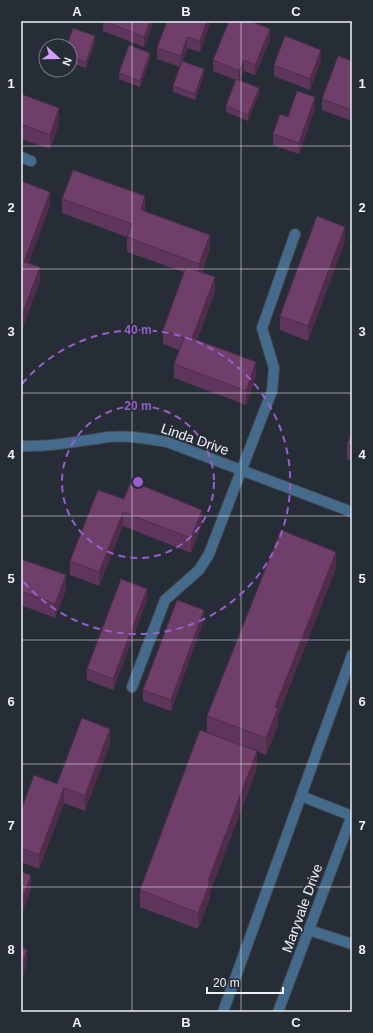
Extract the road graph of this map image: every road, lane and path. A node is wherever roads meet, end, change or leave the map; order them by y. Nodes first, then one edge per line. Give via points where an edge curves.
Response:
1 (295, 234) dead end
2 (21, 446) edge
3 (242, 471) junction
4 (352, 512) edge
5 (352, 655) edge
6 (132, 687) dead end
7 (301, 796) junction
8 (352, 815) edge
9 (309, 930) junction
10 (352, 944) edge
11 (222, 1012) edge
12 (278, 1012) edge

1 - 3 street via 262,328 274,368 272,391
2 - 3 street, Linda Drive via 64,445 110,437 136,437 167,442
3 - 4 street, Linda Drive
3 - 6 street via 209,554 198,570 165,600
5 - 7 street
7 - 8 street
7 - 11 street
8 - 9 street, Maryvale Drive
9 - 10 street
9 - 12 street, Maryvale Drive

